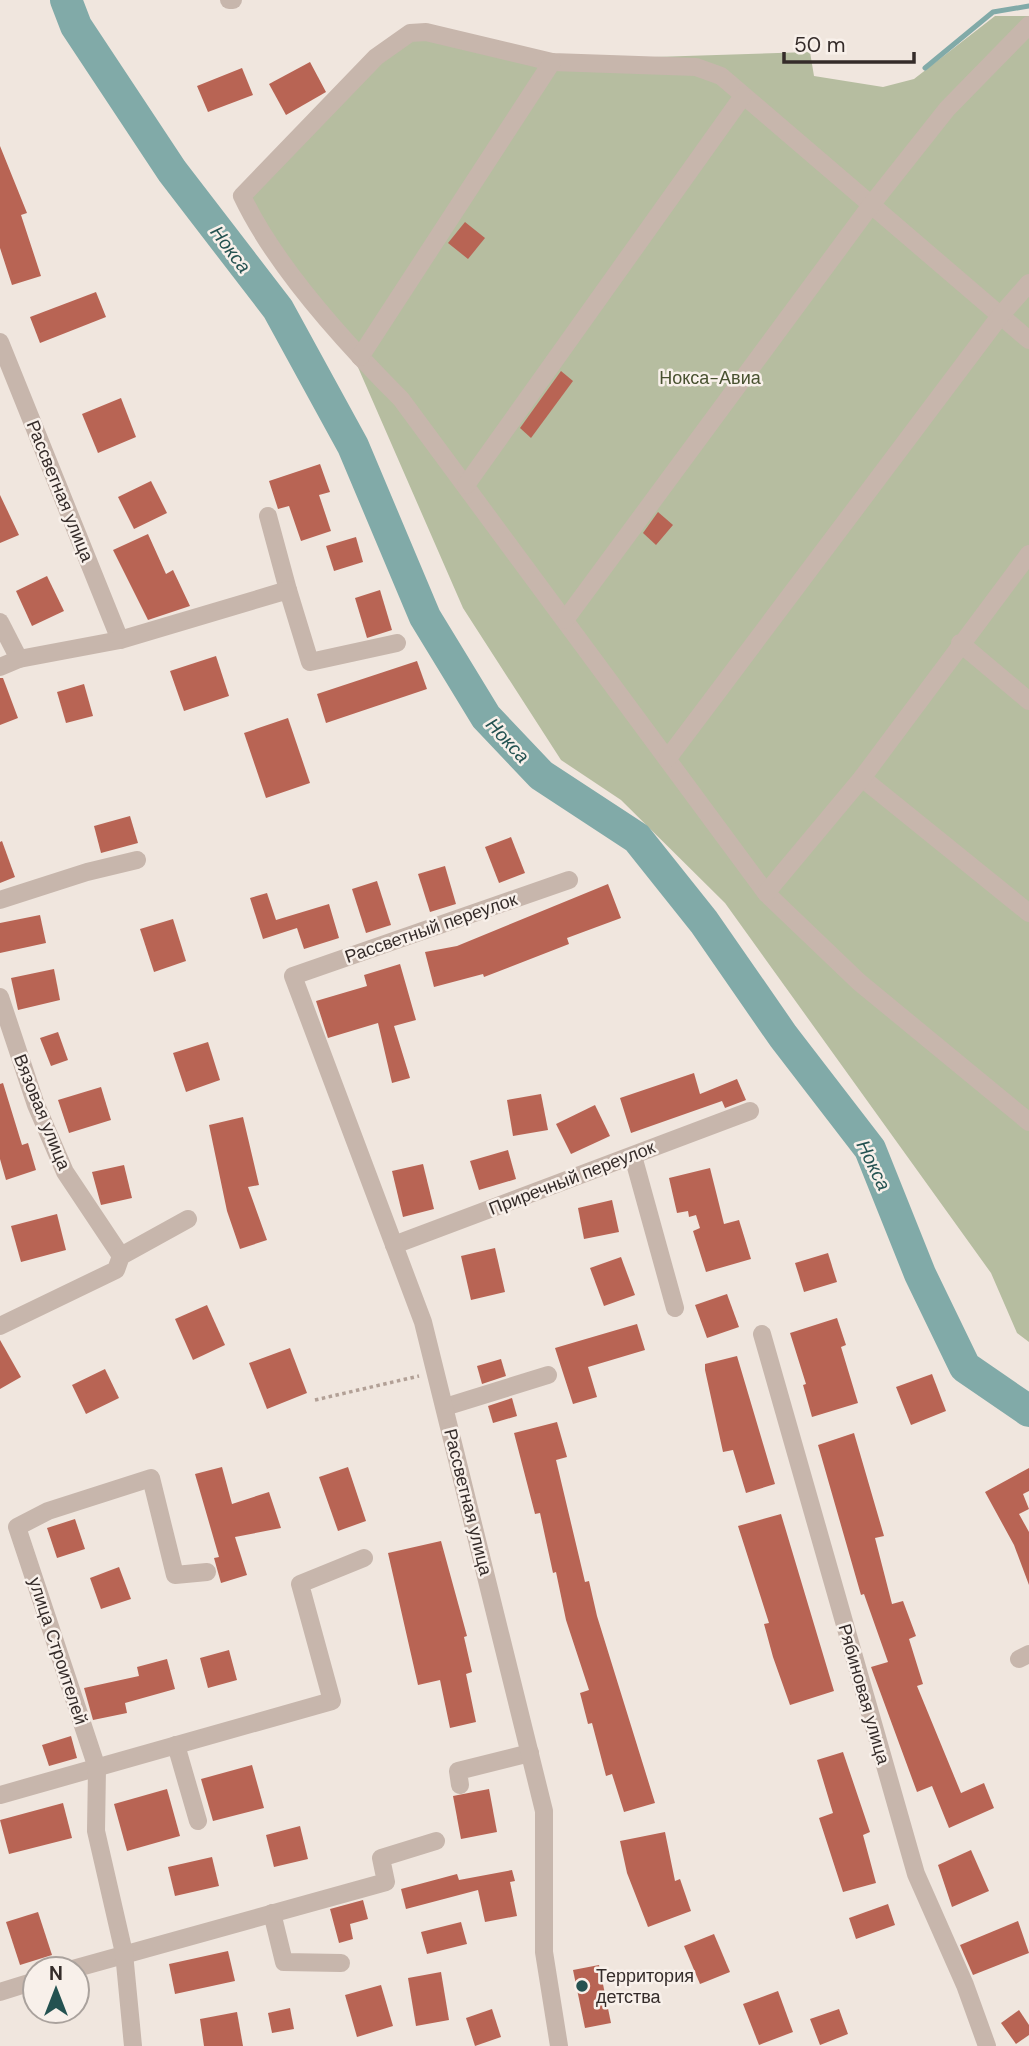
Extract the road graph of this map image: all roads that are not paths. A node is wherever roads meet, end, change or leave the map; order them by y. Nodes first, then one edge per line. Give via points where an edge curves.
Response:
1 (1029, 25) edge
2 (552, 62) junction
3 (743, 96) junction
4 (871, 205) junction
5 (1029, 283) edge
6 (1000, 316) junction
7 (1029, 340) edge
8 (0, 342) edge
9 (360, 357) junction
10 (466, 485) junction
11 (268, 516) dead end
12 (1029, 554) edge
13 (288, 590) junction
14 (565, 620) junction
15 (0, 622) edge
16 (120, 640) junction
17 (397, 643) dead end
18 (960, 643) junction
19 (19, 659) junction
20 (0, 667) edge
21 (1029, 701) edge
22 (668, 758) junction
23 (862, 778) junction
24 (137, 860) dead end
25 (569, 880) dead end
26 (766, 893) junction
27 (0, 901) edge
28 (1029, 912) edge
29 (293, 976) joint
30 (0, 997) edge
31 (750, 1111) dead end
32 (1029, 1122) edge
33 (633, 1156) junction
34 (188, 1219) dead end
35 (394, 1245) junction
36 (121, 1256) junction
37 (675, 1308) dead end
38 (0, 1326) edge
39 (762, 1334) dead end
40 (548, 1375) dead end
41 (445, 1408) junction
42 (364, 1559) dead end
43 (207, 1572) dead end
44 (176, 1745) junction
45 (530, 1753) junction
46 (97, 1768) junction
47 (460, 1785) dead end
48 (0, 1795) edge
49 (198, 1821) dead end
50 (436, 1841) dead end
51 (272, 1913) junction
52 (124, 1953) junction
53 (91, 1963) edge
54 (341, 1963) dead end
55 (21, 1985) edge
56 (0, 1992) edge
57 (133, 2046) edge
58 (559, 2046) edge
59 (988, 2046) edge

1 - 4 street via 947,109
2 - 3 street via 696,67 721,76
2 - 9 street
2 - 9 street via 426,32 410,33 376,57 242,197 259,232
3 - 4 street
3 - 10 street
4 - 6 street
4 - 14 street
5 - 6 street
6 - 7 street
6 - 22 street
8 - 16 street, Рассветная улица
9 - 10 street via 401,398
10 - 14 street
11 - 13 street
12 - 18 street
13 - 16 street
13 - 17 street via 310,662
14 - 22 street
15 - 19 street
16 - 19 street
18 - 21 street
18 - 23 street
19 - 20 street
22 - 26 street
23 - 26 street
23 - 28 street
24 - 27 street
25 - 29 street, Рассветный переулок
26 - 32 street via 859,982
29 - 35 street, Рассветная улица
30 - 36 street, Вязовая улица via 36,1105 65,1172
31 - 33 street, Приречный переулок
33 - 35 street, Приречный переулок
33 - 37 street
34 - 36 street
35 - 41 street, Рассветная улица via 423,1322
36 - 38 street via 116,1270
39 - 59 street, Рябиновая улица via 916,1874
40 - 41 street
41 - 45 street, Рассветная улица
42 - 44 street via 300,1584 332,1701
43 - 46 street, улица Строителей via 175,1575 151,1478 48,1511 17,1527
44 - 46 street
44 - 49 street
45 - 47 street via 458,1771
45 - 58 street, Рассветная улица via 544,1811 544,1952
46 - 48 street
46 - 52 street, улица Строителей via 96,1831
50 - 51 street via 381,1858 386,1882
51 - 52 street
51 - 54 street via 284,1962
52 - 53 street
52 - 57 street, улица Строителей
55 - 56 street

